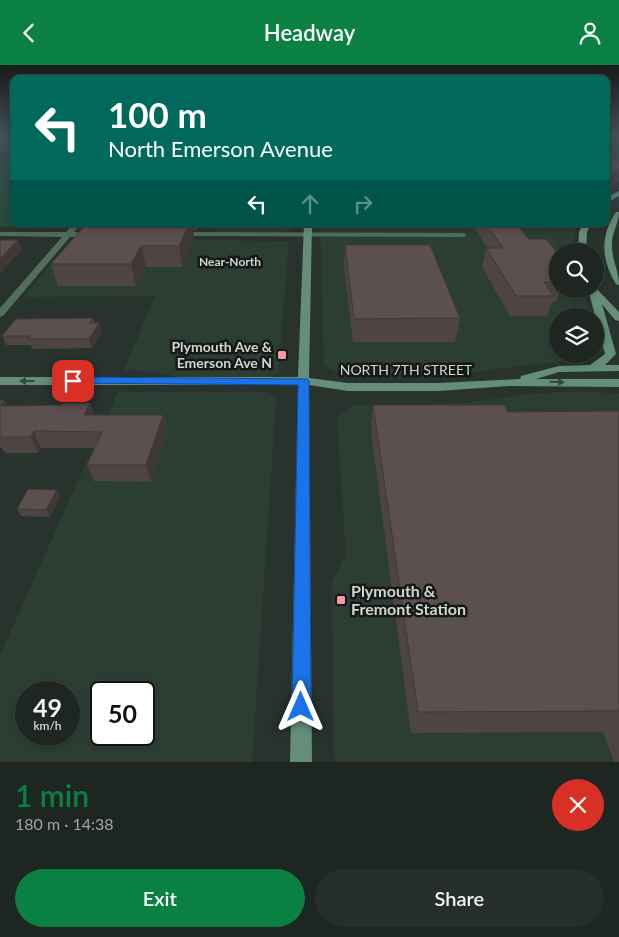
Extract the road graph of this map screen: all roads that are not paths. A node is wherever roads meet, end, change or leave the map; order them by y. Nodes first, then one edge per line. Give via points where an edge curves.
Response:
1 (619, 215) edge
2 (75, 227) edge
3 (308, 227) edge
4 (585, 227) edge
5 (170, 234) edge
6 (0, 235) edge
7 (68, 235) junction
8 (101, 235) edge
9 (308, 235) junction
10 (463, 235) dead end
11 (582, 243) edge
12 (619, 282) edge
13 (596, 298) edge
14 (602, 298) edge
15 (0, 314) edge
16 (619, 318) edge
17 (593, 368) junction
18 (619, 368) edge
19 (0, 381) edge
20 (303, 381) junction
21 (508, 382) junction
22 (619, 383) edge
23 (301, 762) edge

1 - 12 main road via 610,228 607,245
2 - 7 street
3 - 9 main road
4 - 11 main road
5 - 9 street
6 - 7 street
7 - 8 street
7 - 15 street
9 - 10 street
9 - 20 main road
13 - 17 main road via 611,354
14 - 16 main road
17 - 18 main road, NORTH 7TH STREET
17 - 21 main road, NORTH 7TH STREET via 560,369
20 -> 19 main road, NORTH 7TH STREET
20 - 21 main road, NORTH 7TH STREET via 348,387 438,387
20 - 23 main road
21 -> 22 main road, NORTH 7TH STREET

